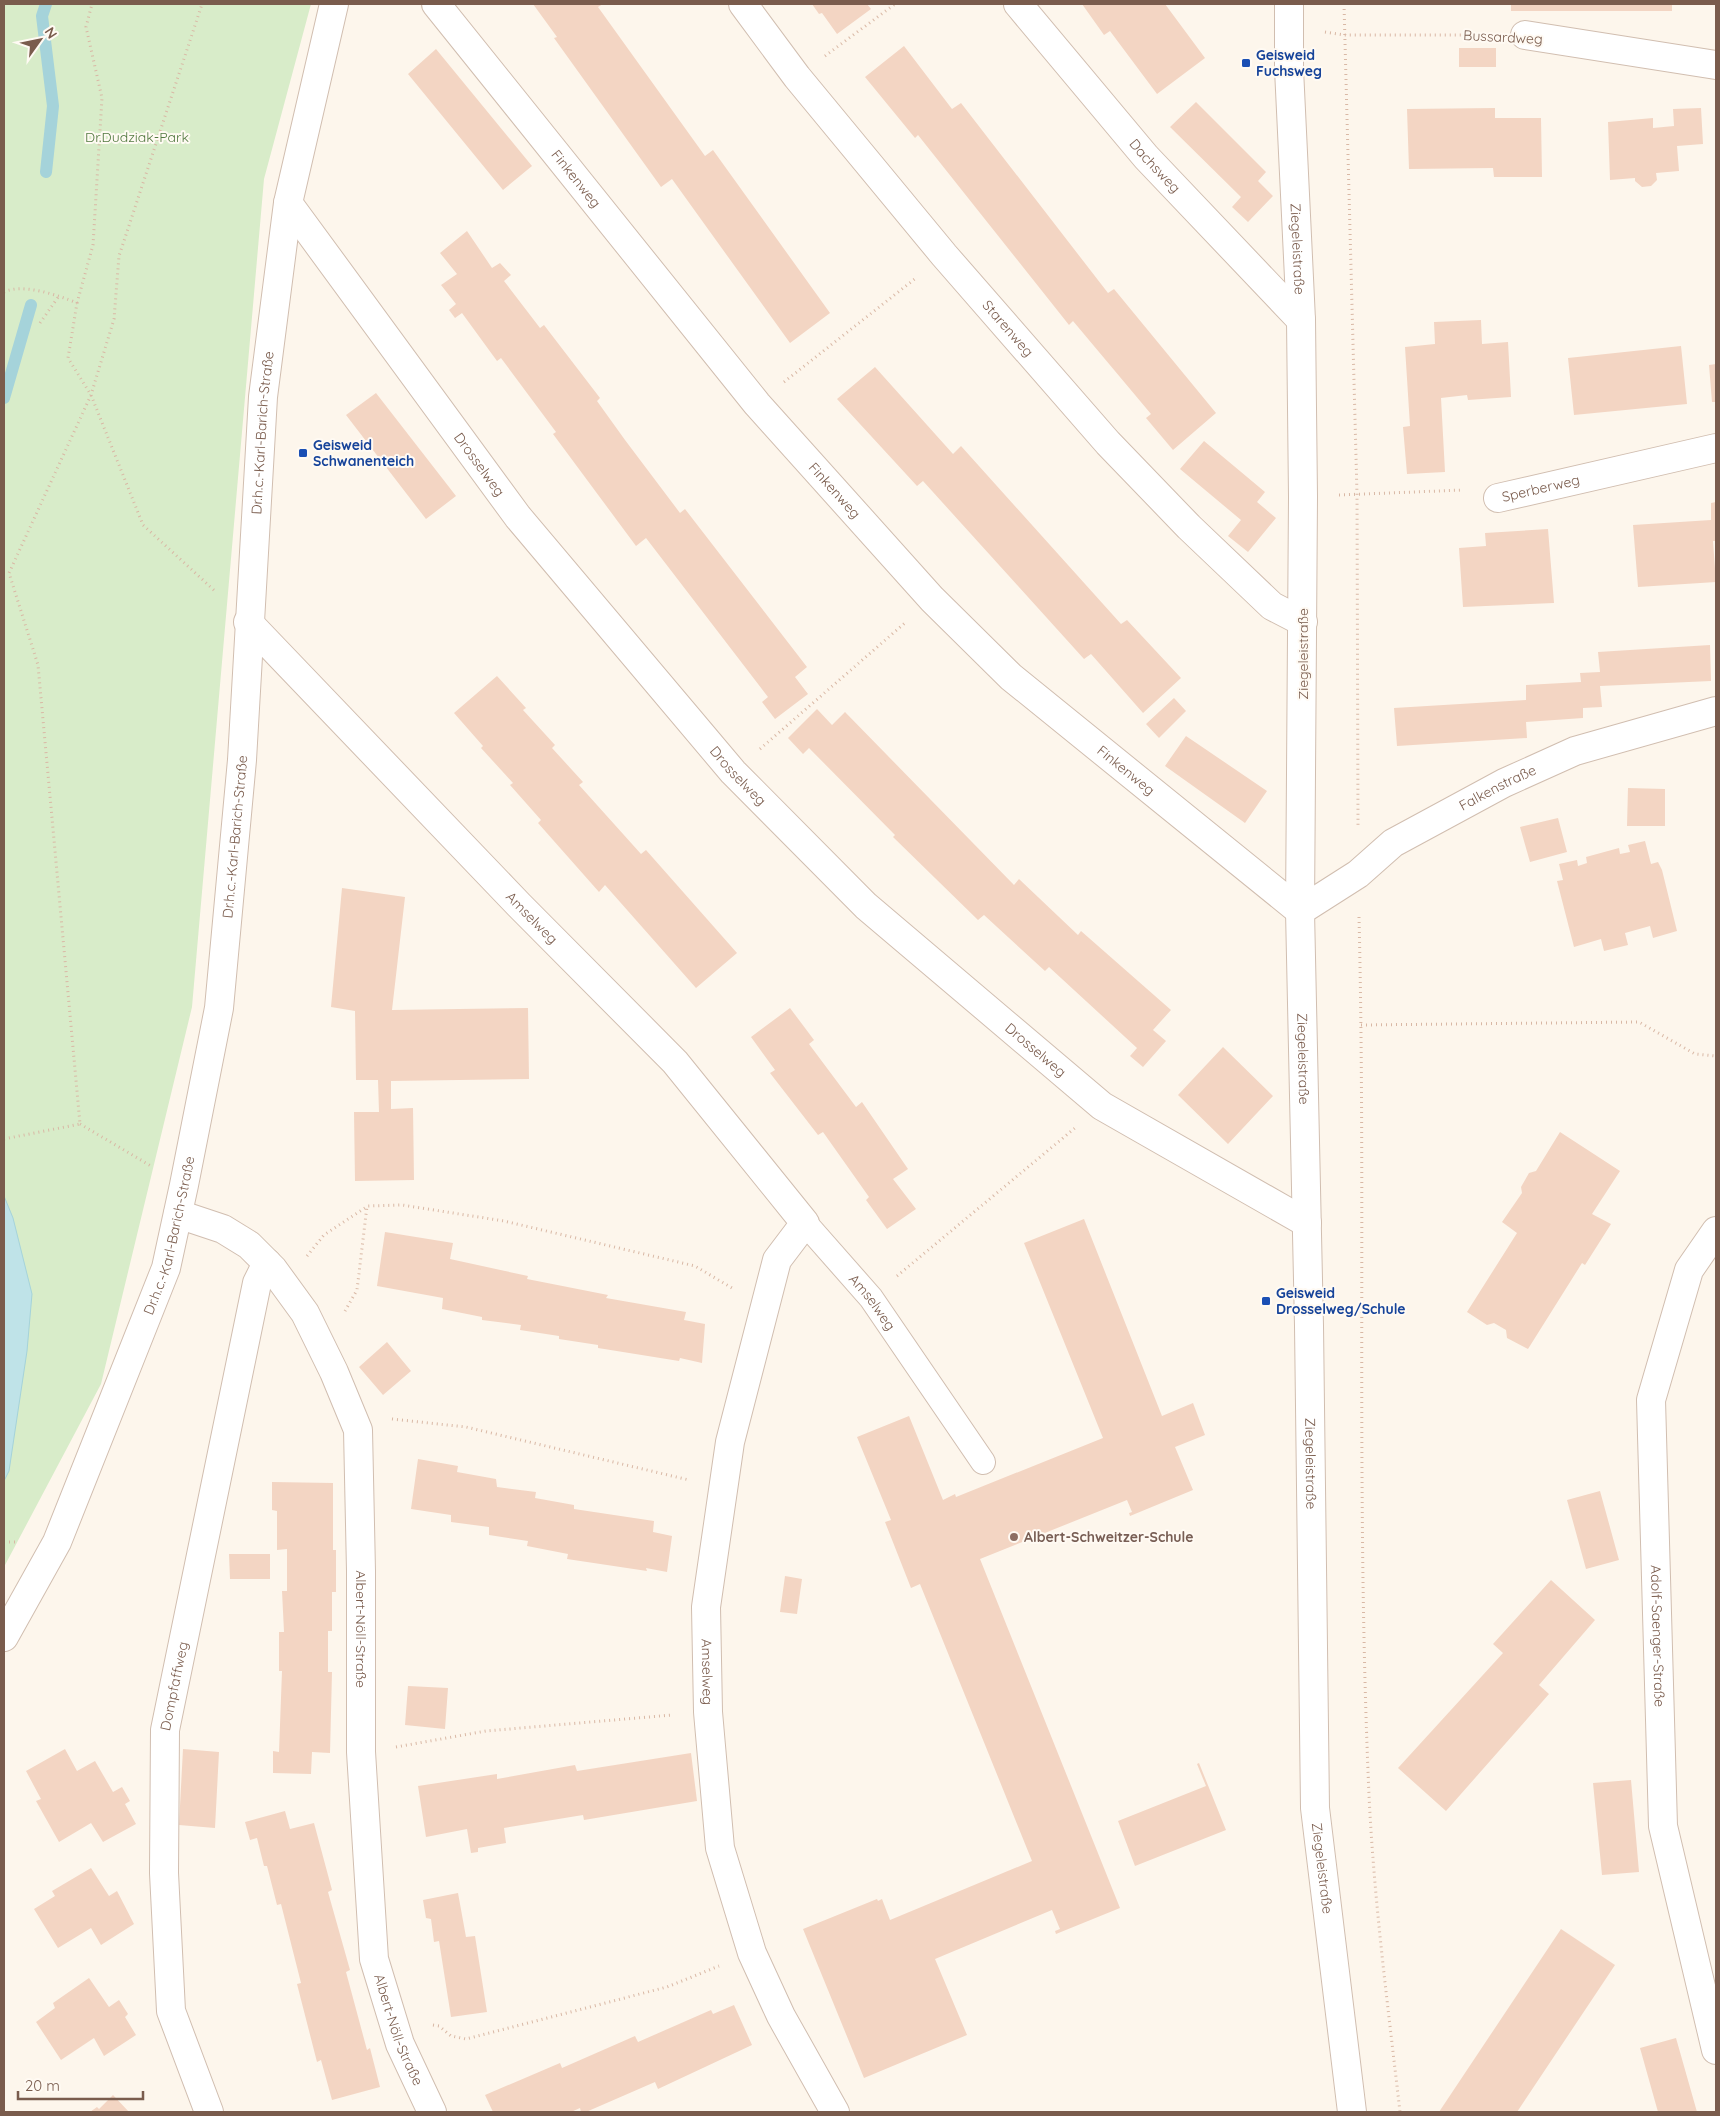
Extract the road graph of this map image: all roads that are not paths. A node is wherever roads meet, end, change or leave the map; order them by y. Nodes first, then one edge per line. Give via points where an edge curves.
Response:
1 (334, 4) edge
2 (436, 4) edge
3 (743, 4) edge
4 (1018, 4) edge
5 (1289, 15) edge
6 (1524, 36) road end
7 (1716, 66) edge
8 (288, 203) junction
9 (1301, 320) junction
10 (1716, 448) edge
11 (1498, 498) road end
12 (248, 622) junction
13 (1303, 622) junction
14 (1716, 710) edge
15 (1300, 911) junction
16 (178, 1214) junction
17 (805, 1223) junction
18 (1307, 1223) junction
19 (1716, 1231) edge
20 (267, 1263) junction
21 (983, 1462) dead end
22 (4, 1637) edge
23 (1716, 2050) edge
24 (209, 2112) edge
25 (432, 2112) edge
26 (835, 2112) edge
27 (1352, 2112) edge

1 - 8 street, Dr.h.c.-Karl-Barich-Straße
2 - 15 street, Finkenweg via 757,404 932,599 1012,677
3 - 13 street, Starenweg via 797,77 944,255 1108,443 1272,606
4 - 9 street, Dachsweg via 1146,157
5 - 9 street, Ziegeleistraße
6 - 7 street, Bussardweg
8 - 12 street, Dr.h.c.-Karl-Barich-Straße via 263,397
8 - 18 street, Drosselweg via 518,517 733,772 866,906 1102,1106
9 - 13 street, Ziegeleistraße
10 - 11 street, Sperberweg
12 - 16 street, Dr.h.c.-Karl-Barich-Straße via 242,760 219,1008
12 - 17 street, Amselweg via 519,905 675,1062
13 - 15 street, Ziegeleistraße
14 - 15 street, Falkenstraße via 1575,751 1504,782 1393,843 1358,874
15 - 18 street, Ziegeleistraße
16 - 20 street, Albert-Nöll-Straße via 223,1229 250,1245
16 - 22 street, Dr.h.c.-Karl-Barich-Straße via 166,1268 57,1542
17 - 21 lane, Amselweg via 871,1298
17 - 26 street, Amselweg via 777,1260 730,1442 706,1607 708,1712 720,1848 752,1953 781,2016
18 - 27 street, Ziegeleistraße via 1315,1808
19 - 23 street, Adolf-Saenger-Straße via 1689,1270 1651,1400 1663,1826
20 - 24 street, Dompfaffweg via 257,1283 165,1730 164,1873 171,2011
20 - 25 street, Albert-Nöll-Straße via 305,1313 358,1430 361,1752 374,1959 400,2044

